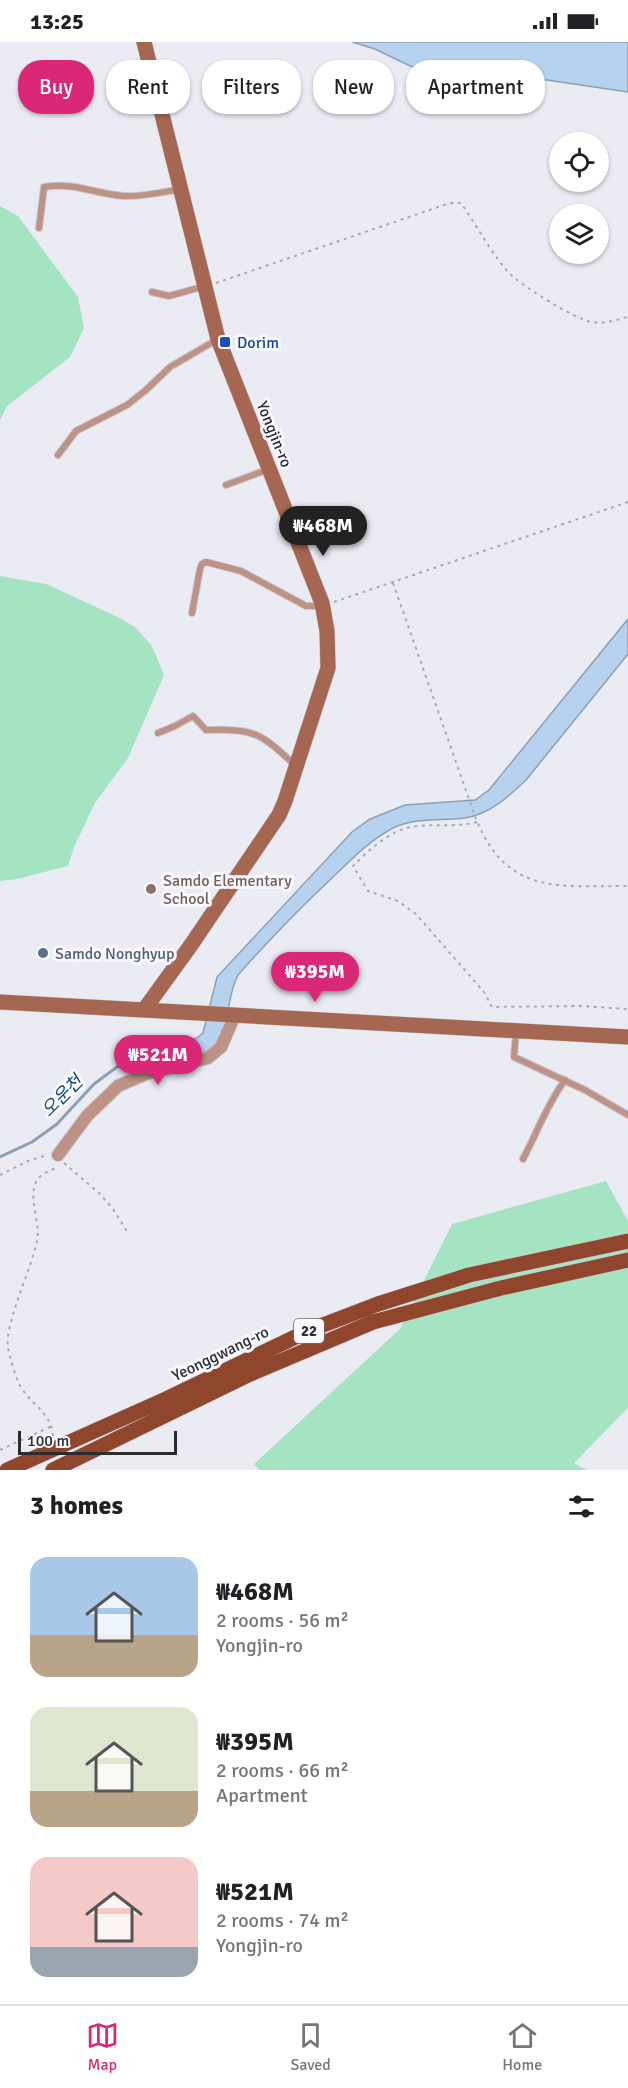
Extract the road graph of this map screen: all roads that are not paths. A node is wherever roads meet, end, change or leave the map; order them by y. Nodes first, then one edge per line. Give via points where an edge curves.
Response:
1 (144, 42) edge
2 (182, 189) junction
3 (39, 228) dead end
4 (205, 286) junction
5 (152, 292) dead end
6 (219, 339) junction
7 (58, 455) dead end
8 (269, 468) junction
9 (226, 485) dead end
10 (323, 606) junction
11 (192, 613) dead end
12 (158, 733) dead end
13 (297, 766) junction
14 (0, 1002) edge
15 (144, 1010) junction
16 (235, 1015) junction
17 (516, 1030) junction
18 (628, 1037) edge
19 (565, 1080) junction
20 (628, 1115) edge
21 (523, 1159) dead end
22 (61, 1160) road end
23 (628, 1242) edge
24 (628, 1260) edge
25 (7, 1470) edge
26 (53, 1470) edge

1 - 2 main road, Yongjin-ro
2 - 3 lane via 126,196 78,186 44,187
2 - 4 main road, Yongjin-ro
4 - 5 lane via 169,296
4 - 6 main road, Yongjin-ro
6 - 7 lane via 170,368 127,405 76,431
6 - 8 main road, Yongjin-ro
8 - 9 lane
8 - 10 main road, Yongjin-ro
10 - 11 lane via 306,606 241,571 206,562 200,569
10 - 13 main road, Yongjin-ro via 328,668
12 - 13 lane via 193,716 206,730 238,729 263,737
13 - 15 main road, Yongjin-ro via 285,801 265,838
14 - 15 main road
15 - 16 main road
16 - 17 main road
16 - 22 street via 221,1047 208,1058 148,1073 118,1086 87,1116
17 - 18 main road
17 - 19 lane via 514,1057
19 - 20 lane
19 - 21 lane
23 - 25 main road, Yeonggwang-ro / 22 via 469,1275 378,1304 310,1330
24 - 26 main road, Yeonggwang-ro / 22 via 373,1322 248,1375

